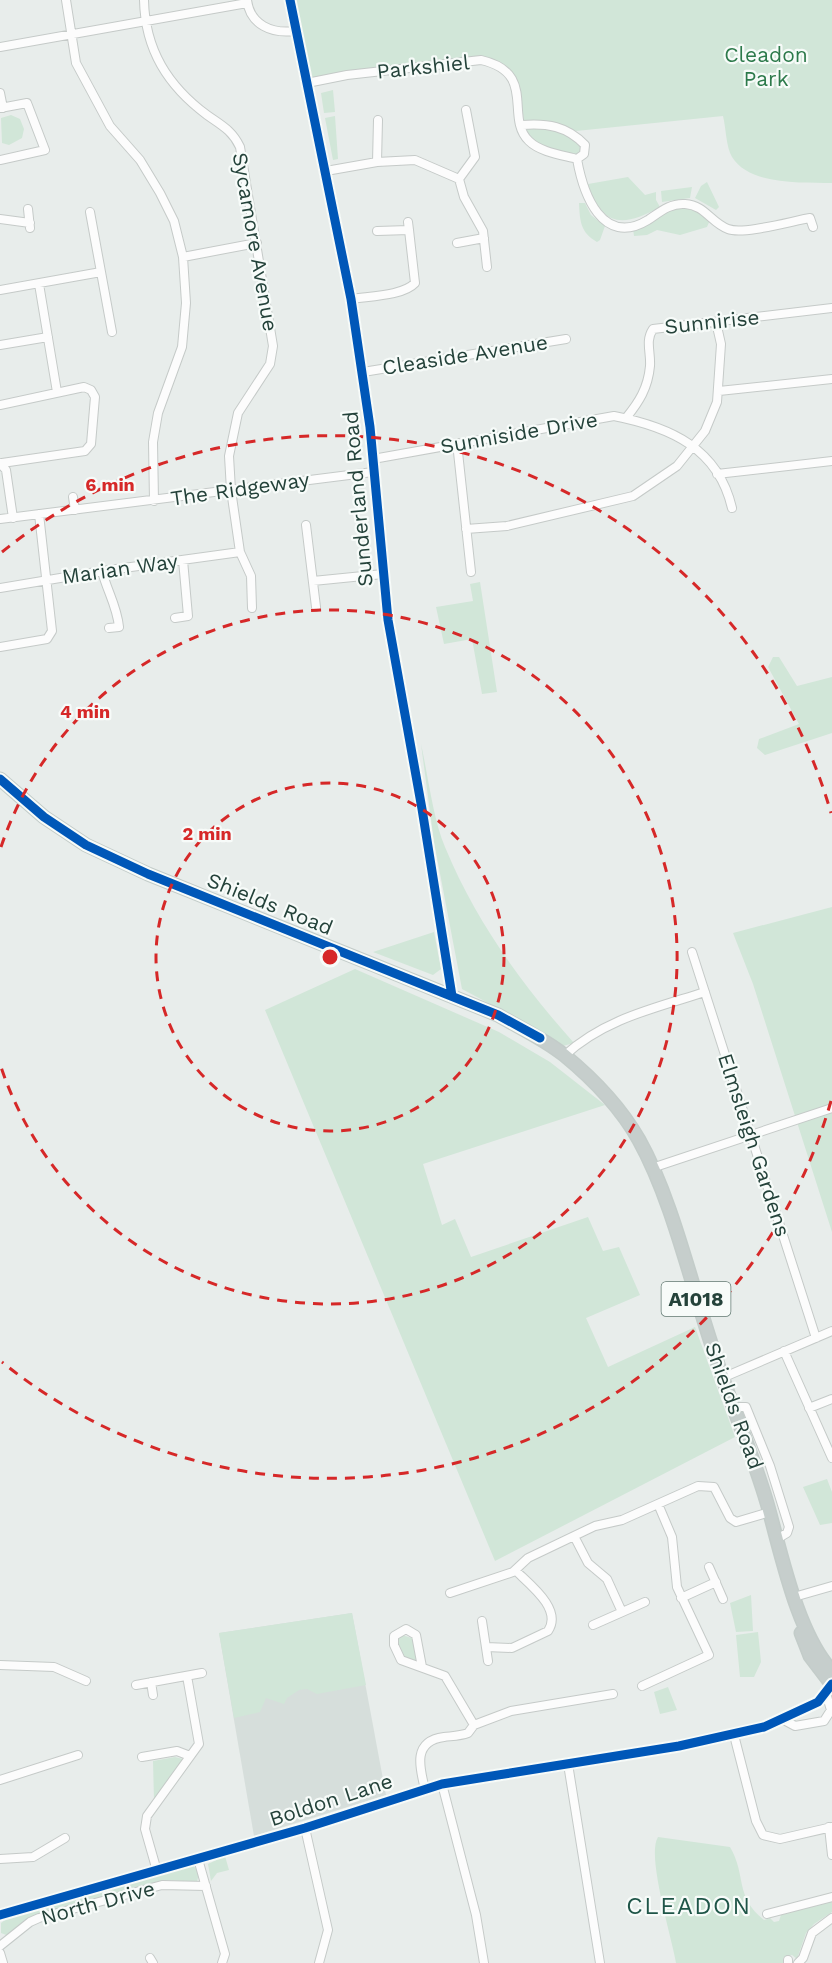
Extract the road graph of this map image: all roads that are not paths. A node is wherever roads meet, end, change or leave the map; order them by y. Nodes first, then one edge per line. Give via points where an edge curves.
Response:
1 (66, 0) edge
2 (144, 0) edge
3 (290, 0) edge
4 (247, 2) edge
5 (146, 21) junction
6 (295, 31) junction
7 (70, 34) junction
8 (0, 47) edge
9 (307, 83) junction
10 (0, 93) edge
11 (1, 108) edge
12 (466, 110) dead end
13 (378, 120) dead end
14 (522, 125) junction
15 (577, 159) junction
16 (0, 160) edge
17 (377, 162) junction
18 (326, 171) junction
19 (459, 179) junction
20 (28, 209) dead end
21 (90, 212) dead end
22 (0, 219) edge
23 (813, 227) dead end
24 (377, 231) dead end
25 (484, 238) junction
26 (257, 243) junction
27 (457, 243) dead end
28 (183, 257) junction
29 (487, 267) dead end
30 (101, 272) junction
31 (39, 284) junction
32 (0, 290) edge
33 (351, 299) junction
34 (832, 308) edge
35 (716, 322) junction
36 (112, 332) dead end
37 (48, 337) junction
38 (566, 339) dead end
39 (0, 345) edge
40 (363, 372) junction
41 (832, 379) edge
42 (57, 392) junction
43 (719, 392) junction
44 (0, 405) edge
45 (626, 418) junction
46 (457, 443) junction
47 (692, 446) junction
48 (373, 459) junction
49 (832, 461) edge
50 (1, 463) edge
51 (373, 472) junction
52 (717, 474) junction
53 (231, 489) junction
54 (73, 497) dead end
55 (154, 501) junction
56 (732, 508) dead end
57 (75, 510) junction
58 (39, 514) junction
59 (13, 518) junction
60 (0, 519) edge
61 (306, 525) dead end
62 (466, 529) junction
63 (240, 552) junction
64 (183, 560) junction
65 (102, 571) junction
66 (471, 572) dead end
67 (383, 574) junction
68 (46, 579) junction
69 (313, 581) junction
70 (0, 588) edge
71 (316, 607) dead end
72 (252, 608) dead end
73 (175, 618) dead end
74 (109, 628) dead end
75 (0, 647) edge
76 (0, 779) edge
77 (692, 952) dead end
78 (705, 992) junction
79 (452, 996) junction
80 (564, 1056) junction
81 (832, 1108) edge
82 (751, 1136) junction
83 (652, 1168) junction
84 (832, 1331) edge
85 (816, 1338) junction
86 (784, 1351) junction
87 (722, 1378) junction
88 (832, 1399) edge
89 (734, 1407) junction
90 (809, 1408) junction
91 (832, 1458) edge
92 (657, 1504) junction
93 (770, 1512) junction
94 (574, 1536) junction
95 (777, 1539) junction
96 (709, 1567) dead end
97 (515, 1570) junction
98 (716, 1582) junction
99 (832, 1586) edge
100 (450, 1593) dead end
101 (794, 1597) junction
102 (681, 1598) junction
103 (723, 1599) dead end
104 (645, 1602) dead end
105 (622, 1612) junction
106 (482, 1621) dead end
107 (593, 1625) dead end
108 (486, 1647) junction
109 (488, 1661) dead end
110 (0, 1665) edge
111 (422, 1667) junction
112 (832, 1671) edge
113 (202, 1673) dead end
114 (187, 1676) junction
115 (86, 1681) dead end
116 (151, 1682) junction
117 (136, 1685) dead end
118 (642, 1686) dead end
119 (830, 1687) edge
120 (613, 1694) dead end
121 (153, 1695) dead end
122 (782, 1719) junction
123 (474, 1725) junction
124 (734, 1735) junction
125 (78, 1755) dead end
126 (190, 1756) junction
127 (142, 1758) dead end
128 (567, 1764) junction
129 (0, 1780) edge
130 (442, 1784) junction
131 (425, 1789) junction
132 (831, 1827) edge
133 (305, 1828) junction
134 (65, 1838) dead end
135 (832, 1855) edge
136 (0, 1859) edge
137 (198, 1859) junction
138 (157, 1871) junction
139 (206, 1886) junction
140 (832, 1897) edge
141 (0, 1915) edge
142 (772, 1915) dead end
143 (832, 1918) edge
144 (0, 1946) edge
145 (0, 1953) edge
146 (3, 1963) edge
147 (222, 1963) edge
148 (319, 1963) edge
149 (484, 1963) edge
150 (600, 1963) edge
151 (798, 1963) edge

1 - 7 street
2 - 5 street, Sycamore Avenue
3 - 6 street, Sunderland Road
4 - 5 street
4 - 6 street via 250,13 261,24 274,30
5 - 7 street
5 - 26 street, Sycamore Avenue via 154,53 174,86 235,135
6 - 9 street, Sunderland Road
7 - 8 street
7 - 28 street via 76,63 93,98 110,126 140,160 174,220
9 - 14 street, Parkshiel via 481,60 507,71 514,84
9 - 18 street, Sunderland Road
10 - 11 street
11 - 16 street via 27,103 45,150
12 - 19 street via 475,157
13 - 17 street
14 - 15 street, Parkshiel via 528,141
14 - 15 street via 540,123 574,133 585,145 584,154
15 - 23 street via 589,201 597,215 609,224 629,227 670,206 684,204 704,210 729,230 810,219
17 - 18 street
17 - 19 street via 415,160
18 - 33 street, Sunderland Road
19 - 25 street
20 - 22 street via 30,226
21 - 30 street
24 - 33 street via 409,226 415,283 409,290
25 - 27 street
25 - 29 street
26 - 28 street
26 - 53 street, Sycamore Avenue via 273,346 270,364 238,414 232,435
28 - 55 street via 186,303 182,347 158,413 153,442
30 - 31 street
30 - 36 street
31 - 32 street
31 - 37 street
33 - 40 street, Sunderland Road
34 - 35 street, Sunnirise
35 - 43 street via 721,344
35 - 45 street, Sunnirise via 653,329 648,338 647,385
37 - 39 street
37 - 42 street
38 - 40 street, Cleaside Avenue
40 - 48 street, Sunderland Road
41 - 43 street
42 - 44 street
42 - 50 street via 84,387 91,390 95,397 91,444 85,451
43 - 47 street via 705,431
45 - 46 street, Sunniside Drive via 589,419
45 - 47 street, Sunniside Drive via 650,423
46 - 48 street, Sunniside Drive
46 - 62 street
47 - 52 street, Sunniside Drive
47 - 62 street via 677,466 633,496 507,526
48 - 51 street, Sunderland Road
49 - 52 street
50 - 59 street via 6,470
51 - 53 street, The Ridgeway
51 - 67 street, Sunderland Road
52 - 56 street, Sunniside Drive via 728,490
53 - 55 street, The Ridgeway
53 - 63 street, Sycamore Avenue
54 - 57 street
55 - 57 street, The Ridgeway
57 - 58 street, The Ridgeway
58 - 59 street, The Ridgeway
58 - 68 street
59 - 60 street, The Ridgeway
61 - 69 street
62 - 66 street
63 - 64 street, Marian Way
63 - 72 street, Sycamore Avenue via 251,576
64 - 65 street, Marian Way
64 - 73 street via 188,616
65 - 68 street, Marian Way
65 - 74 street via 108,594 115,603 119,627
67 - 69 street
67 - 79 street, Sunderland Road
68 - 70 street, Marian Way
68 - 75 street via 52,631 46,639
69 - 71 street
76 - 79 highway, Shields Road / A1018 via 44,818 86,845 148,874
77 - 78 street, Elmsleigh Gardens
78 - 80 street via 613,1022
78 - 82 street, Elmsleigh Gardens
79 - 80 highway, Shields Road / A1018 via 540,1038
80 - 83 highway, Shields Road / A1018 via 617,1108 638,1138
81 - 82 street
82 - 83 street
82 - 85 street, Elmsleigh Gardens
83 - 87 highway, Shields Road / A1018
84 - 85 street
85 - 86 street
86 - 87 street
86 - 90 street
87 - 89 highway, Shields Road / A1018
88 - 90 street
89 - 93 highway, Shields Road / A1018
89 - 95 street via 746,1407 770,1466 789,1527
90 - 91 street
92 - 93 street via 706,1485 714,1487 736,1522
92 - 94 street
92 - 102 street via 672,1537
93 - 95 highway, Shields Road / A1018
94 - 97 street via 528,1558
94 - 105 street via 588,1563 607,1579
95 - 101 highway, Shields Road / A1018
96 - 98 street
97 - 100 street
97 - 108 street via 544,1601 551,1614 551,1626 512,1648
98 - 102 street
98 - 103 street
99 - 101 street
101 - 112 highway, Shields Road / A1018 via 820,1656
101 - 119 highway, Shields Road / A1018 via 798,1625 810,1656
102 - 118 street via 709,1655
104 - 105 street
105 - 107 street
106 - 108 street
108 - 109 street
110 - 115 street via 54,1667
111 - 111 street via 416,1635 406,1629 399,1631 394,1636 396,1653 401,1660
111 - 123 street via 445,1676
113 - 114 street
114 - 116 street
114 - 126 street via 199,1739
116 - 117 street
116 - 121 street
119 - 122 street, Boldon Lane via 818,1702
119 - 122 street via 831,1710 824,1721 795,1726
120 - 123 street via 530,1706
122 - 124 street, Boldon Lane
123 - 131 street via 468,1733 425,1744 419,1764
124 - 128 street, Boldon Lane
124 - 132 street via 763,1835 780,1839
125 - 129 street
126 - 127 street via 177,1751
126 - 138 street via 147,1816 145,1829
128 - 130 street, Boldon Lane
128 - 150 street
130 - 131 street, Boldon Lane
130 - 149 street via 480,1932
131 - 133 street, Boldon Lane
132 - 135 street
133 - 137 street, Boldon Lane
133 - 148 street via 328,1930
134 - 136 street via 33,1857
137 - 138 street, Boldon Lane
137 - 139 street
138 - 141 street, Boldon Lane
139 - 144 street, North Drive via 162,1885 39,1918
139 - 147 street via 225,1954
140 - 142 street
143 - 151 street via 812,1933
145 - 146 street

